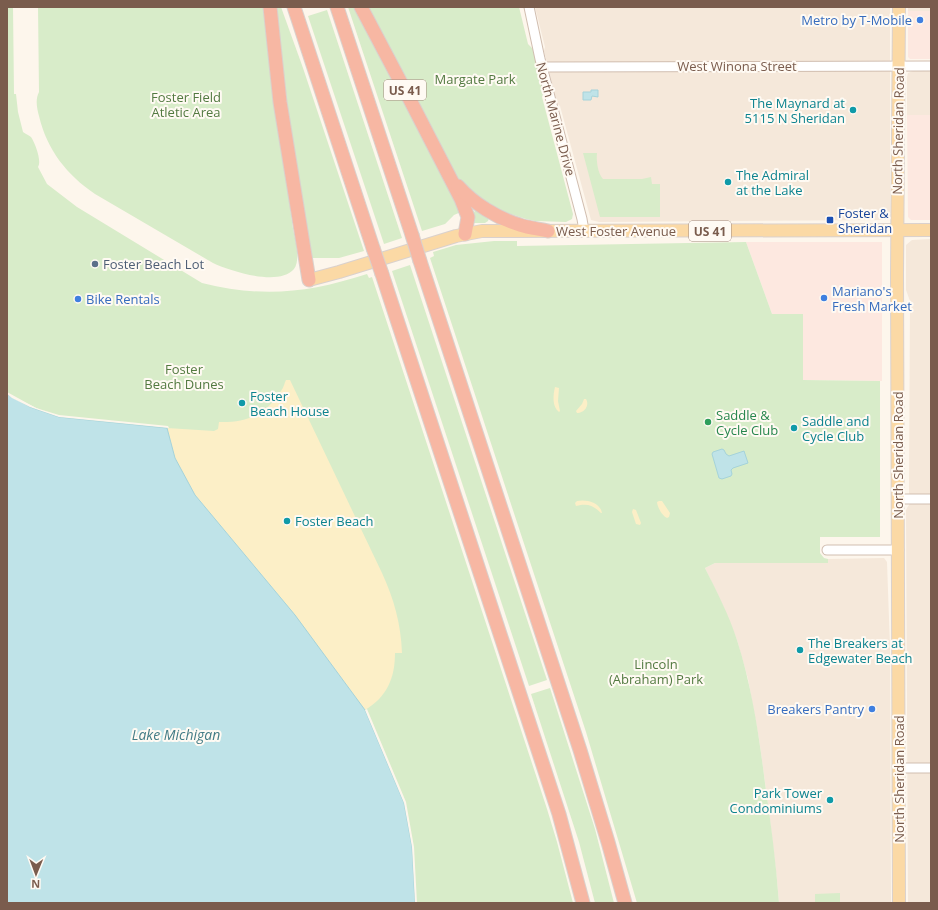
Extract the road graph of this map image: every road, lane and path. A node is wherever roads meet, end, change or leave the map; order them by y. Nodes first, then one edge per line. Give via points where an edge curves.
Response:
1 (270, 7) edge
2 (294, 7) edge
3 (337, 7) edge
4 (361, 7) edge
5 (529, 7) edge
6 (899, 7) edge
7 (899, 66) junction
8 (931, 66) edge
9 (543, 67) junction
10 (449, 174) junction
11 (897, 230) junction
12 (931, 230) edge
13 (548, 231) junction
14 (584, 231) junction
15 (465, 234) junction
16 (309, 280) joint
17 (899, 499) junction
18 (931, 499) edge
19 (827, 550) dead end
20 (899, 550) junction
21 (899, 768) junction
22 (931, 768) edge
23 (583, 903) edge
24 (624, 903) edge
25 (900, 903) edge

1 - 16 highway, US 41 via 280,102
2 - 23 highway, bridge via 559,814
3 - 24 highway, bridge via 580,750
4 - 10 highway, US 41
5 - 9 street, North Marine Drive
6 - 7 main road, North Sheridan Road
7 - 8 street, West Winona Street
7 - 9 street, West Winona Street
7 - 11 main road, North Sheridan Road
9 - 14 street, North Marine Drive
10 - 13 highway, US 41 via 466,195 493,213 519,225
10 - 15 highway via 467,213
11 - 12 main road, West Foster Avenue / US 41
11 - 14 main road, West Foster Avenue / US 41
11 - 17 main road, North Sheridan Road
13 - 14 main road, West Foster Avenue / US 41
13 - 15 main road, West Foster Avenue / US 41 via 482,230
15 - 16 main road, West Foster Avenue / US 41
17 - 18 street
17 - 20 main road, North Sheridan Road
19 - 20 street
20 - 21 main road, North Sheridan Road
21 - 22 street
21 - 25 main road, North Sheridan Road

